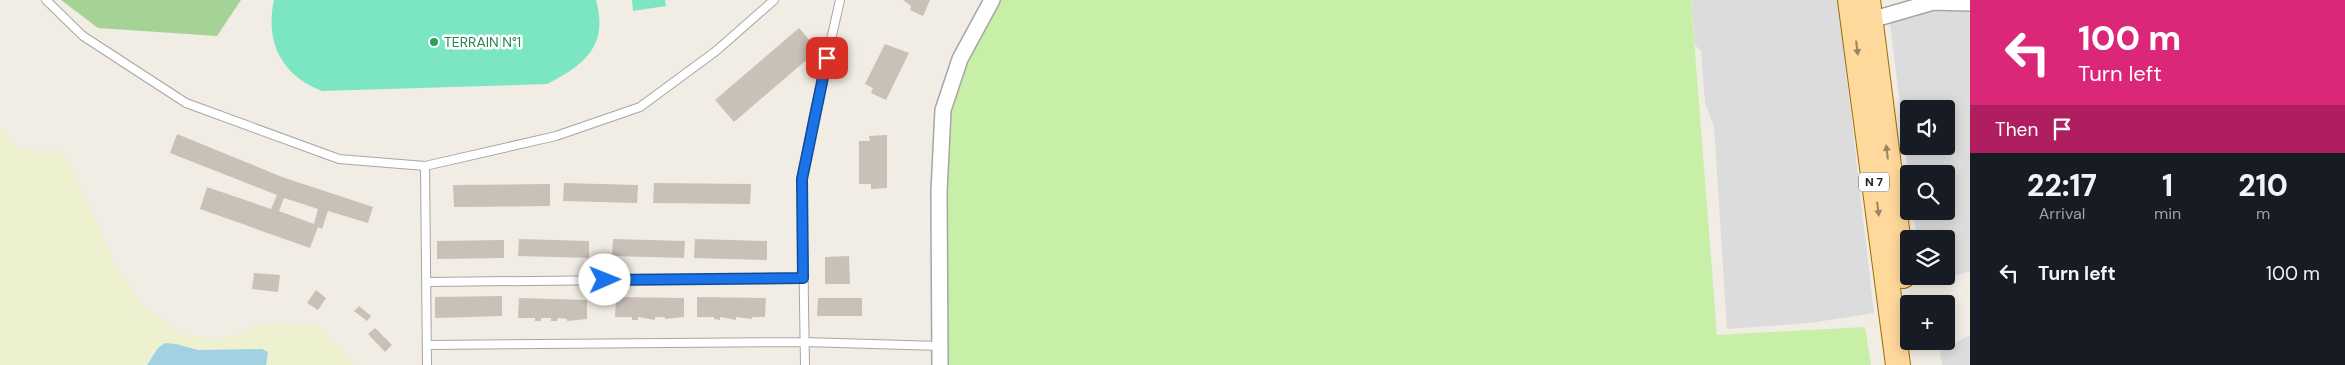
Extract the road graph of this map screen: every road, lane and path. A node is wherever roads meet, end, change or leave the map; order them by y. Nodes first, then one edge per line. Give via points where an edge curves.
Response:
1 (46, 0) edge
2 (774, 0) edge
3 (840, 0) edge
4 (992, 0) edge
5 (1850, 0) edge
6 (1970, 3) edge
7 (1869, 10) edge
8 (425, 166) junction
9 (803, 278) junction
10 (427, 282) junction
11 (1906, 295) edge
12 (804, 342) junction
13 (427, 345) junction
14 (940, 346) junction
15 (1912, 350) edge
16 (426, 365) edge
17 (804, 365) edge
18 (940, 365) edge
19 (1898, 365) edge
20 (1914, 365) edge

1 - 8 lane via 84,36 186,103 339,159
2 - 8 lane via 716,51 640,107 556,136
3 - 9 lane via 802,179
4 - 14 street via 960,59 943,110 939,192
5 -> 19 main road, N 7
6 - 7 street via 1933,2
11 -> 7 main road, N 7
8 - 10 lane
9 - 10 lane
9 - 12 lane
10 - 13 lane
12 - 13 lane
12 - 14 lane
12 - 17 lane
13 - 16 lane
14 - 18 street
15 - 20 main road

